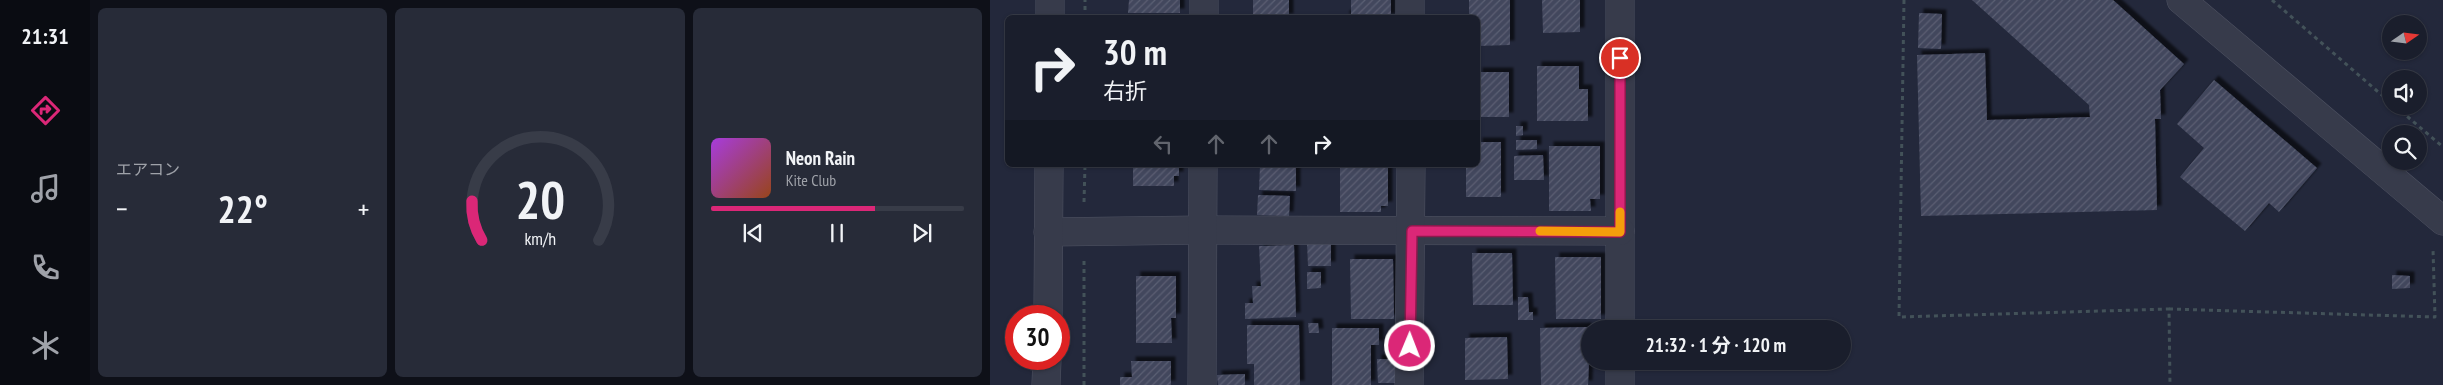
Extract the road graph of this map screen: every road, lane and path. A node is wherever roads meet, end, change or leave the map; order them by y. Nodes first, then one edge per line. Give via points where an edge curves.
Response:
1 (1050, 0) edge
2 (1085, 0) edge
3 (1204, 0) edge
4 (1410, 0) edge
5 (1620, 0) edge
6 (1904, 0) edge
7 (2181, 0) edge
8 (2272, 0) edge
9 (1050, 15) edge
10 (1085, 15) edge
11 (1204, 15) edge
12 (1410, 15) edge
13 (2382, 95) edge
14 (2406, 115) edge
15 (2443, 147) edge
16 (1049, 167) edge
17 (1085, 167) edge
18 (1203, 167) edge
19 (1411, 167) edge
20 (2438, 217) edge
21 (1203, 230) junction
22 (1084, 231) junction
23 (1412, 231) junction
24 (1048, 232) junction
25 (1620, 232) junction
26 (1048, 305) edge
27 (2169, 309) junction
28 (1620, 320) edge
29 (1047, 370) edge
30 (1620, 370) edge
31 (1046, 385) edge
32 (1084, 385) edge
33 (1202, 385) edge
34 (1409, 385) edge
35 (1620, 385) edge
36 (2170, 385) edge

1 - 9 street
2 - 10 path
3 - 11 street
4 - 12 street
5 - 25 street
6 - 27 path via 1899,317
7 - 20 street
8 - 13 path
14 - 15 path
16 - 24 street
17 - 22 path
18 - 21 street
19 - 23 street
20 - 27 path via 2435,317
21 - 22 street
21 - 23 street
21 - 33 street
22 - 24 street
22 - 32 path
23 - 25 street
23 - 34 street
24 - 26 street
25 - 28 street
27 - 36 path
29 - 31 street
30 - 35 street

